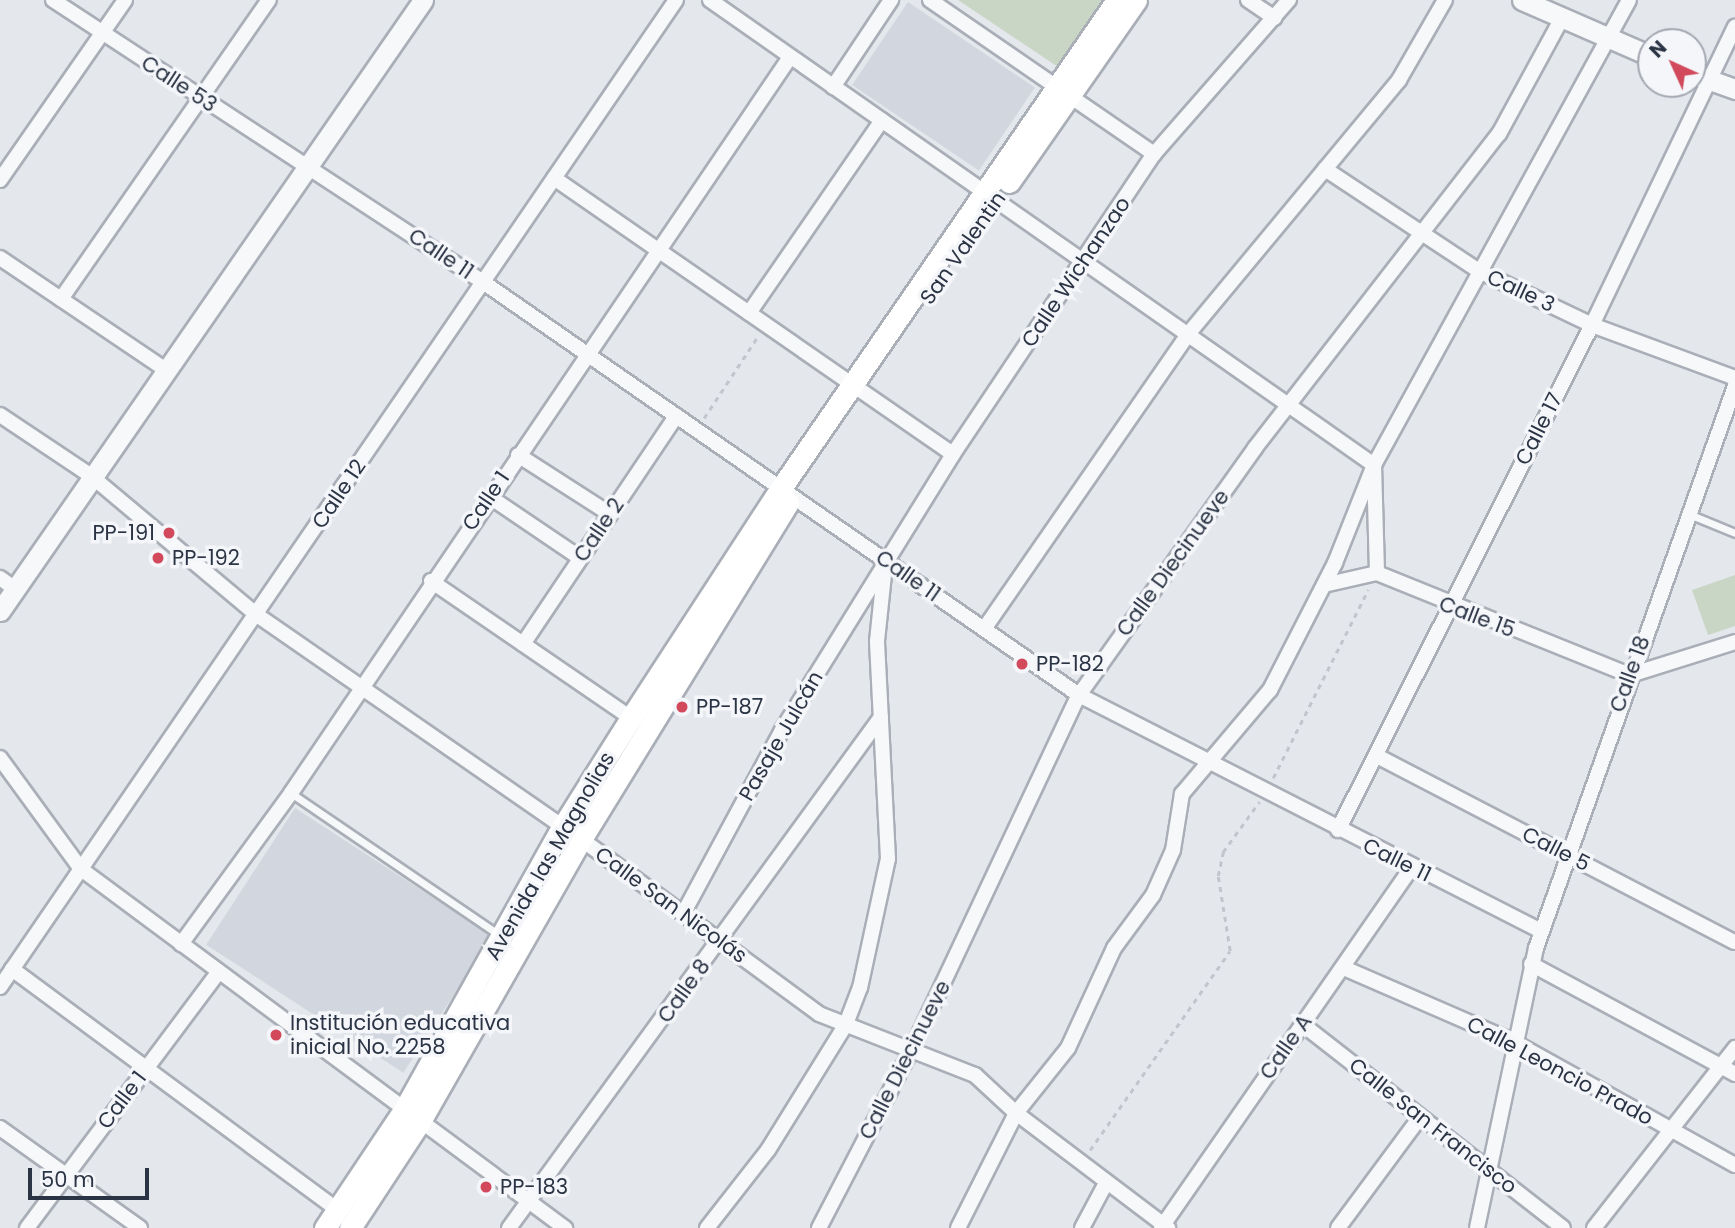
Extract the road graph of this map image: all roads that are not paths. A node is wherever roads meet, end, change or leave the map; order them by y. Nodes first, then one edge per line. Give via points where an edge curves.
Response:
1 (53, 0) edge
2 (125, 0) edge
3 (269, 0) edge
4 (423, 0) edge
5 (676, 0) edge
6 (710, 0) edge
7 (891, 0) edge
8 (930, 0) edge
9 (1117, 0) edge
10 (1136, 0) edge
11 (1248, 0) edge
12 (1289, 0) edge
13 (1445, 0) edge
14 (1522, 0) edge
15 (1629, 0) edge
16 (1275, 18) junction
17 (1562, 18) junction
18 (1735, 26) edge
19 (102, 33) junction
20 (1610, 39) junction
21 (1637, 50) edge
22 (790, 57) junction
23 (1707, 69) edge
24 (1707, 80) edge
25 (833, 87) junction
26 (1735, 89) edge
27 (1063, 92) junction
28 (1692, 98) edge
29 (200, 99) junction
30 (882, 120) junction
31 (1154, 154) junction
32 (307, 166) junction
33 (1325, 169) junction
34 (554, 178) junction
35 (0, 180) edge
36 (991, 195) junction
37 (1422, 232) junction
38 (657, 250) junction
39 (0, 258) edge
40 (1084, 259) junction
41 (1479, 271) junction
42 (483, 282) junction
43 (61, 299) junction
44 (749, 313) junction
45 (1592, 325) junction
46 (1189, 333) junction
47 (586, 353) junction
48 (166, 370) junction
49 (1735, 378) edge
50 (1735, 386) edge
51 (858, 388) junction
52 (1292, 404) junction
53 (0, 415) edge
54 (676, 416) junction
55 (953, 454) junction
56 (518, 455) junction
57 (1374, 465) junction
58 (91, 476) junction
59 (787, 492) junction
60 (489, 497) junction
61 (610, 514) junction
62 (1689, 514) junction
63 (1735, 533) edge
64 (580, 558) junction
65 (885, 561) junction
66 (1377, 573) junction
67 (431, 581) junction
68 (8, 583) edge
69 (1324, 585) junction
70 (1448, 606) junction
71 (0, 611) edge
72 (257, 615) junction
73 (984, 629) junction
74 (1735, 642) edge
75 (523, 644) junction
76 (1630, 675) junction
77 (363, 685) junction
78 (1079, 695) junction
79 (881, 717) junction
80 (631, 718) junction
81 (1377, 756) junction
82 (0, 758) edge
83 (1203, 763) junction
84 (291, 793) junction
85 (563, 826) junction
86 (1338, 830) junction
87 (581, 839) junction
88 (1565, 854) junction
89 (1412, 867) junction
90 (81, 869) junction
91 (683, 914) junction
92 (1541, 931) junction
93 (503, 938) junction
94 (720, 941) junction
95 (1735, 942) edge
96 (181, 944) junction
97 (1531, 964) junction
98 (1344, 968) junction
99 (12, 969) junction
100 (218, 973) junction
101 (0, 987) edge
102 (846, 1024) junction
103 (1302, 1024) junction
104 (1514, 1042) junction
105 (913, 1047) junction
106 (1735, 1048) edge
107 (146, 1068) junction
108 (1728, 1070) edge
109 (1016, 1113) junction
110 (412, 1116) junction
111 (1420, 1116) junction
112 (0, 1128) edge
113 (1673, 1130) junction
114 (1735, 1165) edge
115 (1489, 1170) junction
116 (65, 1174) junction
117 (1106, 1183) junction
118 (528, 1202) junction
119 (338, 1210) junction
120 (1164, 1227) edge
121 (27, 1228) edge
122 (140, 1228) edge
123 (325, 1228) edge
124 (350, 1228) edge
125 (509, 1228) edge
126 (565, 1228) edge
127 (708, 1228) edge
128 (819, 1228) edge
129 (958, 1228) edge
130 (1082, 1228) edge
131 (1338, 1228) edge
132 (1477, 1228) edge
133 (1563, 1228) edge
134 (1594, 1228) edge

1 - 19 street, Calle 53
2 - 19 street
3 - 29 street
4 - 32 street
5 - 34 street, Calle 12
6 - 22 street
7 - 25 street
8 - 27 street
9 - 27 main road, San Valentin
10 - 27 main road, San Valentin
11 - 16 street
12 - 16 street, Calle Wichanzao
13 - 33 street via 1399,80
14 - 17 street
15 - 20 street
16 - 31 street, Calle Wichanzao
17 - 20 street
17 - 37 street, Calle Diecinueve via 1499,134
18 - 23 street, Calle 17
19 - 29 street, Calle 53
19 - 35 street
20 - 21 street
20 - 41 street
22 - 25 street
22 - 38 street, Calle 1
24 - 26 street
25 - 30 street
27 - 31 street
27 - 36 main road, San Valentin
28 - 45 street, Calle 17
29 - 32 street, Calle 53
29 - 43 street
30 - 36 street
30 - 44 street
31 - 40 street, Calle Wichanzao
32 - 42 street, Calle 11
32 - 48 street
33 - 37 street, Calle 3
33 - 46 street
34 - 38 street
34 - 42 street, Calle 12
36 - 40 street
36 - 51 main road, San Valentin
37 - 41 street, Calle 3
37 - 52 street, Calle Diecinueve
38 - 44 street
38 - 47 street, Calle 1
39 - 43 street
40 - 46 street
40 - 55 street, Calle Wichanzao
41 - 45 street, Calle 3
41 - 57 street
42 - 47 street, Calle 11
42 - 72 street, Calle 12
43 - 48 street
44 - 51 street
45 - 49 street, Calle 3
45 - 70 street, Calle 17
46 - 52 street
46 - 73 street
47 - 54 street, Calle 11
47 - 56 street, Calle 1
48 - 58 street
50 - 62 street, Calle 18
51 - 55 street
51 - 59 main road, San Valentin
52 - 57 street
52 - 78 street, Calle Diecinueve
53 - 58 street, Calle San Nicolás
54 - 59 street, Calle 11
54 - 61 street, Calle 2
55 - 65 street, Calle Wichanzao
56 - 60 street, Calle 1
56 - 61 street
57 - 66 street
57 - 69 street
58 - 68 street
58 - 72 street, Calle San Nicolás
59 - 65 street, Calle 11
59 - 80 main road, Avenida las Magnolias
59 - 87 main road, Avenida las Magnolias
60 - 64 street
60 - 67 street, Calle 1
61 - 64 street, Calle 2
62 - 63 lane
62 - 76 street, Calle 18
64 - 75 street, Calle 2
65 - 73 street, Calle 11
65 - 79 street via 877,641
65 - 91 street, Pasaje Julcán via 782,730
66 - 69 street
66 - 70 street, Calle 15
67 - 75 street
67 - 77 street, Calle 1
68 - 71 street
69 - 83 street via 1270,690
70 - 76 street, Calle 15
70 - 81 street, Calle 17
72 - 77 street, Calle San Nicolás
72 - 90 street, Calle 12
73 - 78 street, Calle 11
74 - 76 street
75 - 80 street
76 - 88 street, Calle 18
77 - 84 street, Calle 1
77 - 85 street, Calle San Nicolás
78 - 83 street, Calle 11
78 - 105 street, Calle Diecinueve
79 - 94 street, Calle 8
79 - 102 street via 888,859 877,923
80 - 85 main road, Avenida las Magnolias
81 - 86 street, Calle 17
81 - 88 street, Calle 5
82 - 90 street
83 - 86 street, Calle 11
83 - 109 street via 1182,794 1173,850 1153,895 1114,948 1068,1048
84 - 93 lane
84 - 96 street, Calle 1
85 - 87 street, Calle San Nicolás
85 - 93 main road, Avenida las Magnolias
86 - 89 street, Calle 11
87 - 91 street, Calle San Nicolás
87 - 110 main road, Avenida las Magnolias
88 - 92 street, Calle 18
88 - 95 street, Calle 5
89 - 92 street, Calle 11
89 - 98 street, Calle A
90 - 96 street
90 - 99 street, Calle 12
91 - 94 street, Calle San Nicolás
92 - 97 street, Calle 18
93 - 110 main road, Avenida las Magnolias
94 - 102 street, Calle San Nicolás via 820,1014
94 - 118 street, Calle 8
96 - 100 street
97 - 104 street, Calle 18
97 - 108 street
98 - 103 street, Calle A
98 - 104 street, Calle Leoncio Prado
99 - 101 street, Calle 12
99 - 107 street
100 - 107 street, Calle 1
100 - 110 street
102 - 105 street, Calle San Nicolás
102 - 127 street via 768,1150
103 - 111 street, Calle San Francisco
103 - 120 street, Calle A
104 - 113 street, Calle Leoncio Prado
104 - 115 street, Calle 18
105 - 109 street, Calle San Nicolás via 975,1075
105 - 128 street, Calle Diecinueve
106 - 108 street
107 - 116 street, Calle 1
107 - 119 street
108 - 113 street
109 - 117 street, Calle San Nicolás
109 - 129 street
110 - 118 street
110 - 119 main road, Avenida las Magnolias
110 - 124 main road, Avenida las Magnolias
111 - 115 street, Calle San Francisco
111 - 131 street
112 - 116 street
113 - 114 street, Calle Leoncio Prado
113 - 134 street
115 - 132 street, Calle 18
115 - 133 street, Calle San Francisco
116 - 121 street, Calle 1
116 - 122 street
117 - 120 street, Calle San Nicolás
117 - 130 street
118 - 125 street, Calle 8
118 - 126 street
119 - 123 main road, Avenida las Magnolias

